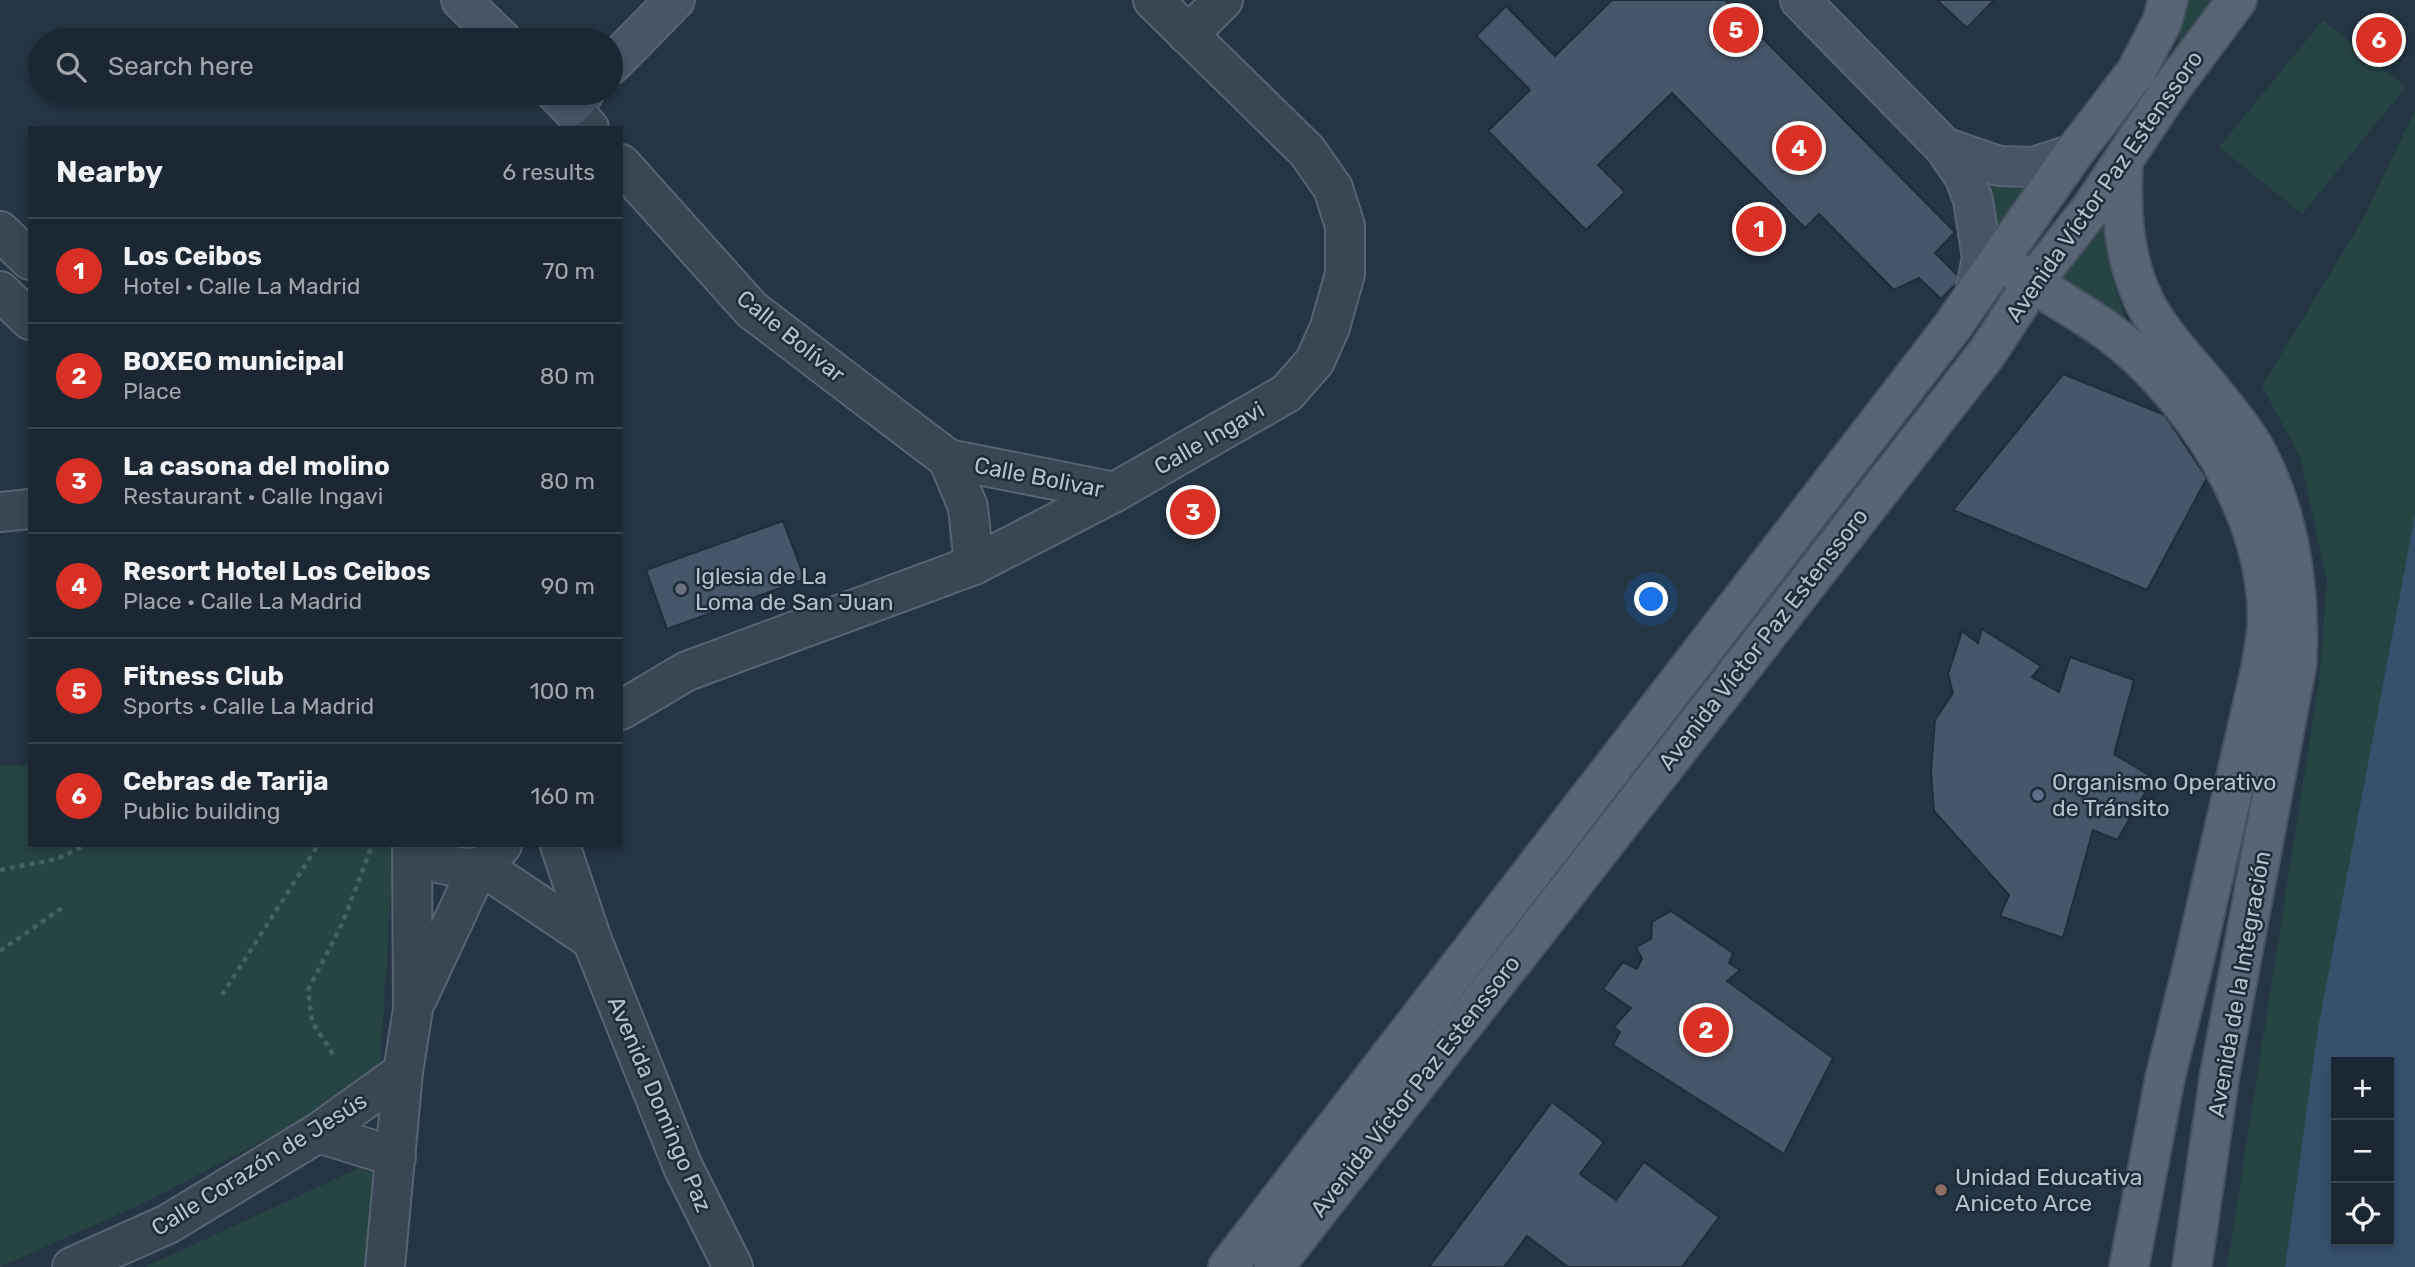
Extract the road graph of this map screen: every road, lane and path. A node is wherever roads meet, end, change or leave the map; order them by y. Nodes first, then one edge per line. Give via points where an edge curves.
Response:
1 (461, 0) edge
2 (675, 0) edge
3 (1153, 0) edge
4 (1223, 0) edge
5 (1800, 0) edge
6 (2168, 0) edge
7 (2237, 0) edge
8 (490, 28) edge
9 (1188, 35) junction
10 (623, 53) edge
11 (1944, 147) junction
12 (2073, 154) junction
13 (2123, 163) junction
14 (623, 166) edge
15 (0, 231) edge
16 (28, 258) edge
17 (1999, 259) junction
18 (2032, 284) junction
19 (0, 291) edge
20 (1975, 292) junction
21 (28, 318) edge
22 (948, 459) junction
23 (1115, 492) junction
24 (28, 509) edge
25 (0, 512) edge
26 (974, 565) junction
27 (687, 671) junction
28 (623, 678) edge
29 (623, 709) edge
30 (81, 847) edge
31 (317, 847) edge
32 (371, 847) edge
33 (413, 847) edge
34 (416, 847) edge
35 (561, 847) edge
36 (487, 860) edge
37 (0, 870) edge
38 (62, 908) dead end
39 (592, 940) junction
40 (0, 951) edge
41 (222, 995) dead end
42 (413, 1009) junction
43 (333, 1054) dead end
44 (403, 1072) junction
45 (318, 1133) junction
46 (396, 1157) junction
47 (72, 1267) edge
48 (386, 1267) edge
49 (733, 1267) edge
50 (1227, 1267) edge
51 (1274, 1267) edge
52 (2129, 1267) edge
53 (2192, 1267) edge

1 - 8 street
2 - 10 street
3 - 9 street, Calle Ingavi
4 - 9 street
5 - 11 street
6 - 12 main road, Avenida Víctor Paz Estenssoro via 2136,72
7 - 13 main road, Avenida Víctor Paz Estenssoro
9 - 23 street, Calle Ingavi via 1307,151 1334,188 1345,226 1345,274 1315,361 1287,393
11 - 12 street via 1999,166 2034,167
11 - 20 street via 1964,176 1973,200 1982,258
12 - 17 main road, Avenida Víctor Paz Estenssoro
13 - 18 main road, Avenida Víctor Paz Estenssoro
13 - 53 main road, Avenida de la Integración via 2121,208 2128,261 2145,304 2261,460 2293,560 2299,617 2297,663 2220,1073
14 - 22 street, Calle Bolívar via 752,310
15 - 16 street
17 - 18 main road, Avenida de la Integración
17 - 20 main road, Avenida Víctor Paz Estenssoro
18 - 51 main road, Avenida Víctor Paz Estenssoro via 1987,353
18 - 52 main road, Avenida de la Integración via 2109,333 2184,405 2237,490 2263,577 2267,625 2261,668 2165,1078
19 - 21 street
20 - 50 main road, Avenida Víctor Paz Estenssoro
22 - 23 street, Calle Bolivar
22 - 26 street, Calle Bolivar via 968,507
23 - 26 street, Calle Ingavi
24 - 25 street
26 - 27 street, Calle Ingavi
27 - 28 street, Calle Ingavi
27 - 29 street, Calle Ingavi
30 - 37 path via 57,859
31 - 41 path
32 - 43 path via 343,922 308,990 312,1022
33 - 42 street
34 - 36 street via 437,863 463,868
35 - 39 street, Avenida Domingo Paz
36 - 39 street
36 - 42 street
38 - 40 path
39 - 49 street, Avenida Domingo Paz via 683,1167
42 - 44 street
44 - 45 street, Calle Corazón de Jesús
44 - 46 street
45 - 46 street
45 - 47 street, Calle Corazón de Jesús via 168,1224
46 - 48 street

